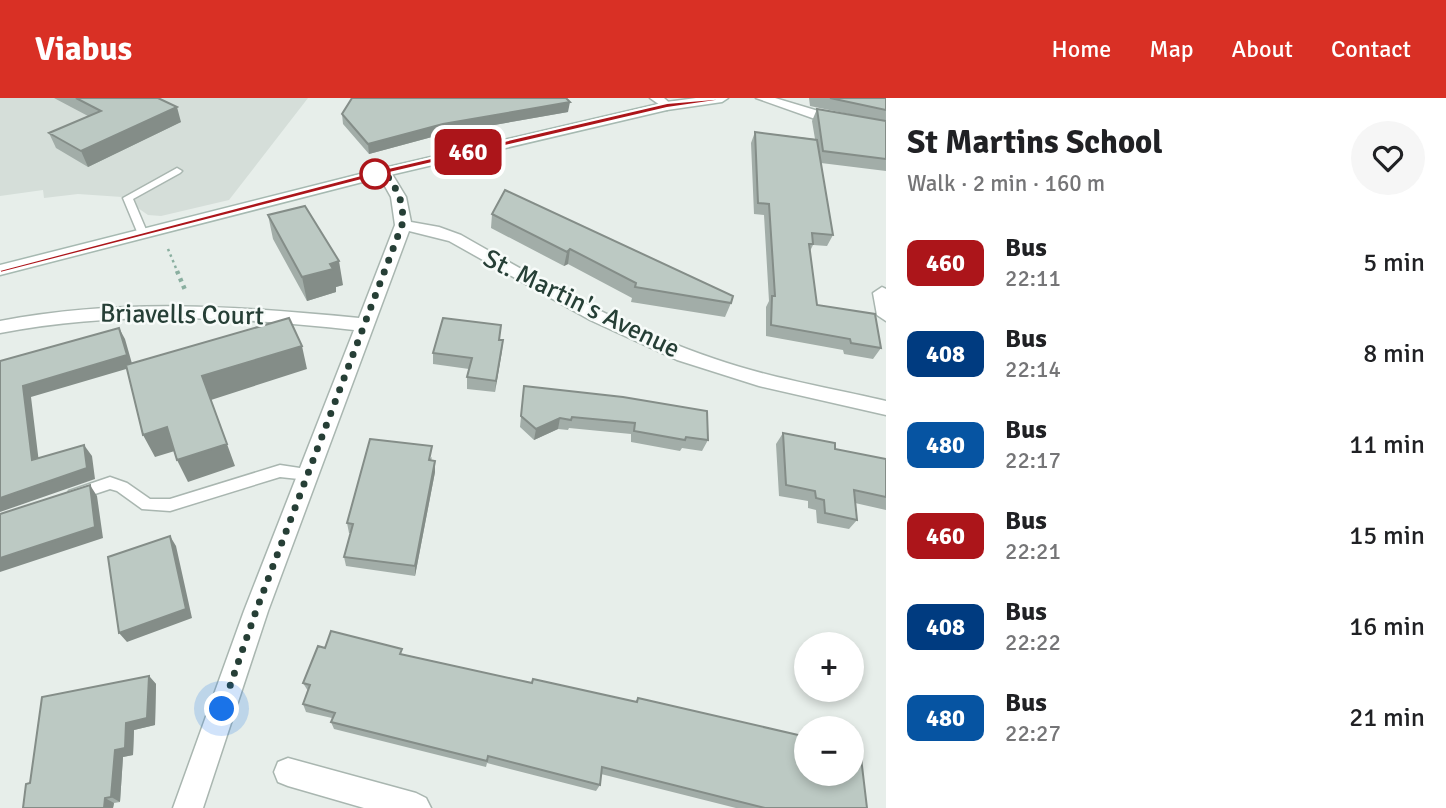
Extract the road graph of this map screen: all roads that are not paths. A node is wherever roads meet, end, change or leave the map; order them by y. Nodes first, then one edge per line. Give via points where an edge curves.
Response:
1 (722, 98) edge
2 (762, 98) edge
3 (661, 102) edge
4 (886, 127) edge
5 (177, 172) dead end
6 (384, 172) junction
7 (402, 225) junction
8 (142, 232) junction
9 (0, 270) edge
10 (882, 293) dead end
11 (886, 315) edge
12 (365, 325) junction
13 (0, 327) edge
14 (886, 408) edge
15 (308, 474) junction
16 (61, 499) edge
17 (288, 772) dead end
18 (188, 808) edge
19 (415, 808) edge

1 - 3 street
2 - 4 street via 823,117
3 - 6 street
5 - 8 lane via 128,198
6 - 7 street via 397,188 404,212
6 - 8 street
7 - 12 street
7 - 14 street, St. Martin's Avenue via 455,238 610,323 685,355 782,386
8 - 9 street
10 - 11 street
12 - 13 street, Briavells Court via 194,310 112,310
12 - 15 street
15 - 16 lane via 280,471 170,505 147,505 110,483
15 - 18 street
17 - 19 street

